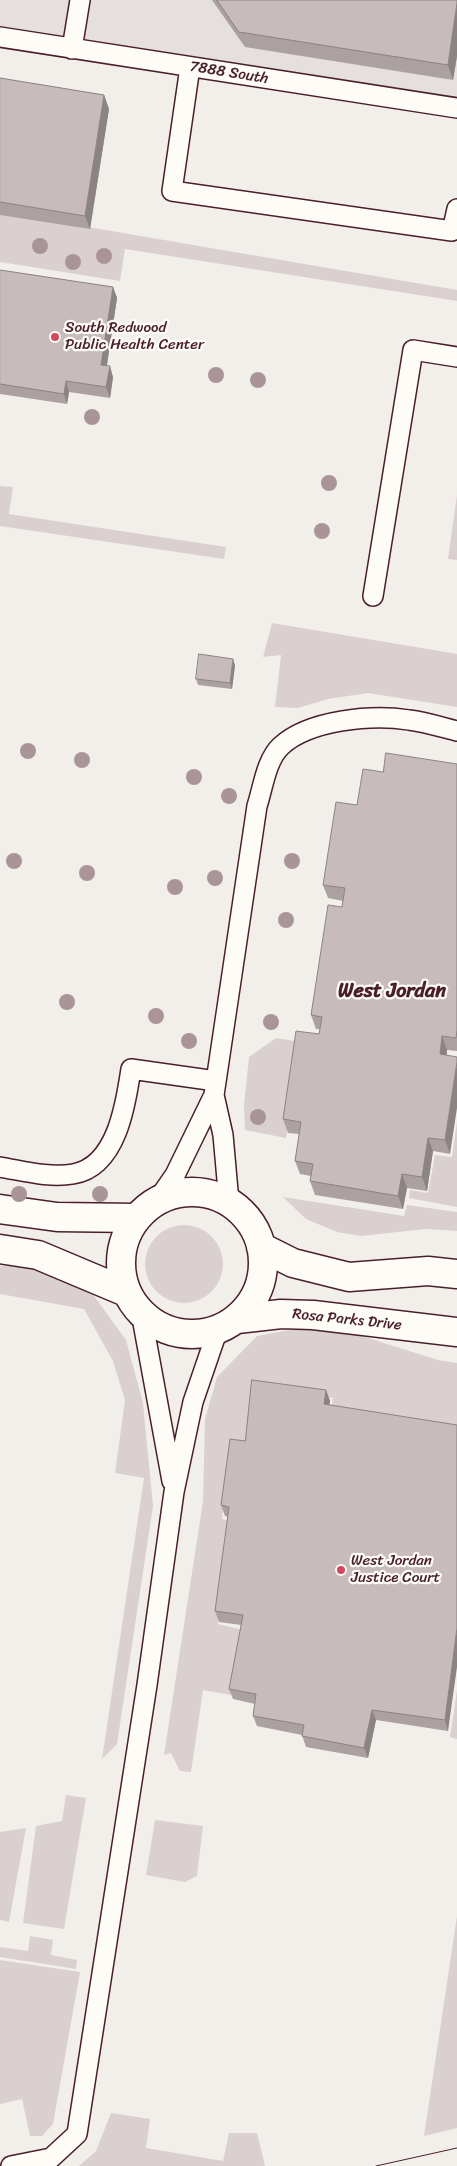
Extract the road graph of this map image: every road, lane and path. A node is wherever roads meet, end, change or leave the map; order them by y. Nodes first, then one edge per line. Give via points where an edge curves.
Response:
1 (80, 0) edge
2 (0, 38) edge
3 (72, 49) junction
4 (190, 67) junction
5 (457, 108) edge
6 (457, 210) edge
7 (457, 357) edge
8 (373, 596) dead end
9 (457, 731) edge
10 (215, 1088) junction
11 (0, 1167) edge
12 (230, 1202) junction
13 (0, 1209) edge
14 (146, 1209) junction
15 (261, 1247) junction
16 (0, 1250) edge
17 (457, 1274) edge
18 (133, 1302) junction
19 (228, 1324) junction
20 (457, 1332) edge
21 (174, 1492) junction
22 (11, 2166) edge

1 - 3 lane
2 - 3 lane, 7888 South
3 - 4 lane, 7888 South
4 - 5 lane, 7888 South
4 - 6 lane via 172,191 452,231
7 - 8 lane via 413,350
9 - 10 lane via 408,720 350,719 312,729 280,747 270,763 257,806
10 - 11 lane via 131,1068 126,1109 120,1126 96,1163 75,1174 50,1175
10 - 12 lane
10 - 14 lane via 175,1175
12 - 14 street via 208,1194 182,1192
12 - 15 street via 251,1223
13 - 14 street via 57,1218
14 - 18 street via 124,1240 120,1266
15 - 17 street via 293,1263 349,1277 428,1272
15 - 19 street via 262,1274 254,1299
16 - 18 street via 38,1255
18 - 19 street via 162,1328 188,1334
18 - 21 lane
19 - 20 street, Rosa Parks Drive via 281,1314 313,1315
19 - 21 lane via 193,1402
21 - 22 lane via 77,2134 51,2158

